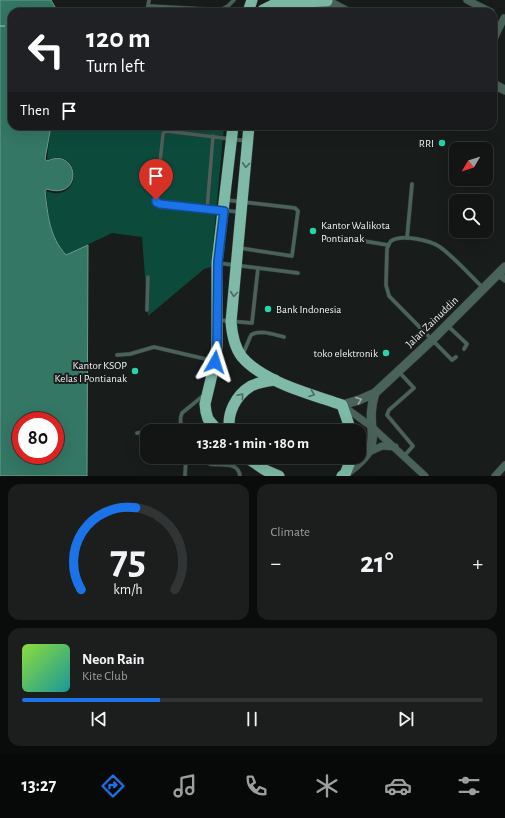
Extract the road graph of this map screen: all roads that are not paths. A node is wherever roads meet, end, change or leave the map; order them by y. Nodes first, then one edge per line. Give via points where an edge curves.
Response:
1 (148, 0) edge
2 (234, 0) edge
3 (326, 0) edge
4 (467, 0) edge
5 (148, 6) joint
6 (264, 7) edge
7 (184, 8) edge
8 (224, 8) edge
9 (341, 8) edge
10 (484, 8) edge
11 (504, 18) edge
12 (497, 33) edge
13 (233, 130) edge
14 (250, 130) edge
15 (213, 136) junction
16 (232, 139) junction
17 (248, 142) junction
18 (412, 184) dead end
19 (224, 206) junction
20 (242, 207) junction
21 (207, 210) junction
22 (340, 236) dead end
23 (407, 238) junction
24 (388, 245) junction
25 (238, 248) junction
26 (218, 262) junction
27 (237, 265) junction
28 (505, 267) edge
29 (258, 268) junction
30 (298, 273) dead end
31 (148, 277) dead end
32 (501, 277) edge
33 (484, 288) junction
34 (147, 310) dead end
35 (217, 320) junction
36 (231, 322) junction
37 (447, 325) junction
38 (284, 337) dead end
39 (432, 340) junction
40 (464, 349) dead end
41 (117, 355) dead end
42 (242, 356) junction
43 (456, 357) dead end
44 (215, 362) junction
45 (398, 371) junction
46 (275, 380) junction
47 (208, 392) junction
48 (375, 393) junction
49 (342, 405) junction
50 (181, 424) edge
51 (212, 424) edge
52 (229, 424) edge
53 (349, 424) edge
54 (372, 427) junction
55 (137, 433) dead end
56 (140, 433) edge
57 (395, 447) junction
58 (369, 452) junction
59 (404, 456) junction
60 (186, 464) edge
61 (210, 464) edge
62 (251, 464) edge
63 (257, 464) edge
64 (349, 464) edge
65 (505, 465) edge
66 (344, 475) edge
67 (185, 476) edge
68 (240, 476) edge
69 (258, 476) edge
70 (279, 476) edge
71 (426, 476) edge
72 (495, 476) edge

1 - 5 lane
2 - 8 lane
3 - 6 highway via 277,3
3 - 9 street
4 - 10 street
5 - 7 lane
11 - 12 street
13 - 16 highway
14 - 17 highway
15 - 16 lane
15 - 21 lane
15 - 21 lane via 168,130 164,132 156,200 160,204
16 - 17 lane
16 - 19 highway
17 -> 20 highway
18 - 23 lane
19 - 20 lane
19 - 20 lane
19 - 21 lane
19 - 26 highway
20 - 25 highway
20 - 25 lane via 295,208 298,211 292,256
22 - 24 lane
23 - 24 lane via 397,238
23 - 33 lane via 439,246
24 - 39 lane via 386,286 389,296
25 - 27 highway
26 - 27 lane
26 - 35 highway
27 - 29 lane
27 -> 36 highway
28 - 32 street, Jalan Zainuddin
29 - 30 lane
29 - 36 lane via 253,321
31 - 34 lane
32 - 33 street, Jalan Zainuddin
33 - 37 street, Jalan Zainuddin
35 - 36 lane
35 - 44 highway
36 - 42 highway via 234,340
37 - 39 street, Jalan Zainuddin
37 - 40 lane via 468,344
38 - 42 lane via 254,333
39 - 43 lane via 452,360
39 - 45 street, Jalan Zainuddin
41 - 44 lane via 154,347
42 - 46 highway via 260,372
44 - 47 highway
45 - 48 street, Jalan Zainuddin
45 - 59 lane via 414,388 387,412 388,418 413,446
46 -> 49 highway
52 -> 46 highway via 230,412 252,385
47 - 50 lane via 182,413
47 - 51 highway via 206,412
49 -> 48 street, Jalan Zainuddin
48 - 54 street via 371,410
49 - 53 highway
49 - 54 street
54 - 57 street
54 - 58 street via 373,439
55 - 56 lane
57 - 58 street via 382,446
57 - 59 street
58 - 66 street
59 - 71 street
60 - 67 lane
61 - 68 lane via 233,466
62 - 69 highway
63 - 70 highway
64 - 66 highway
65 - 72 street

